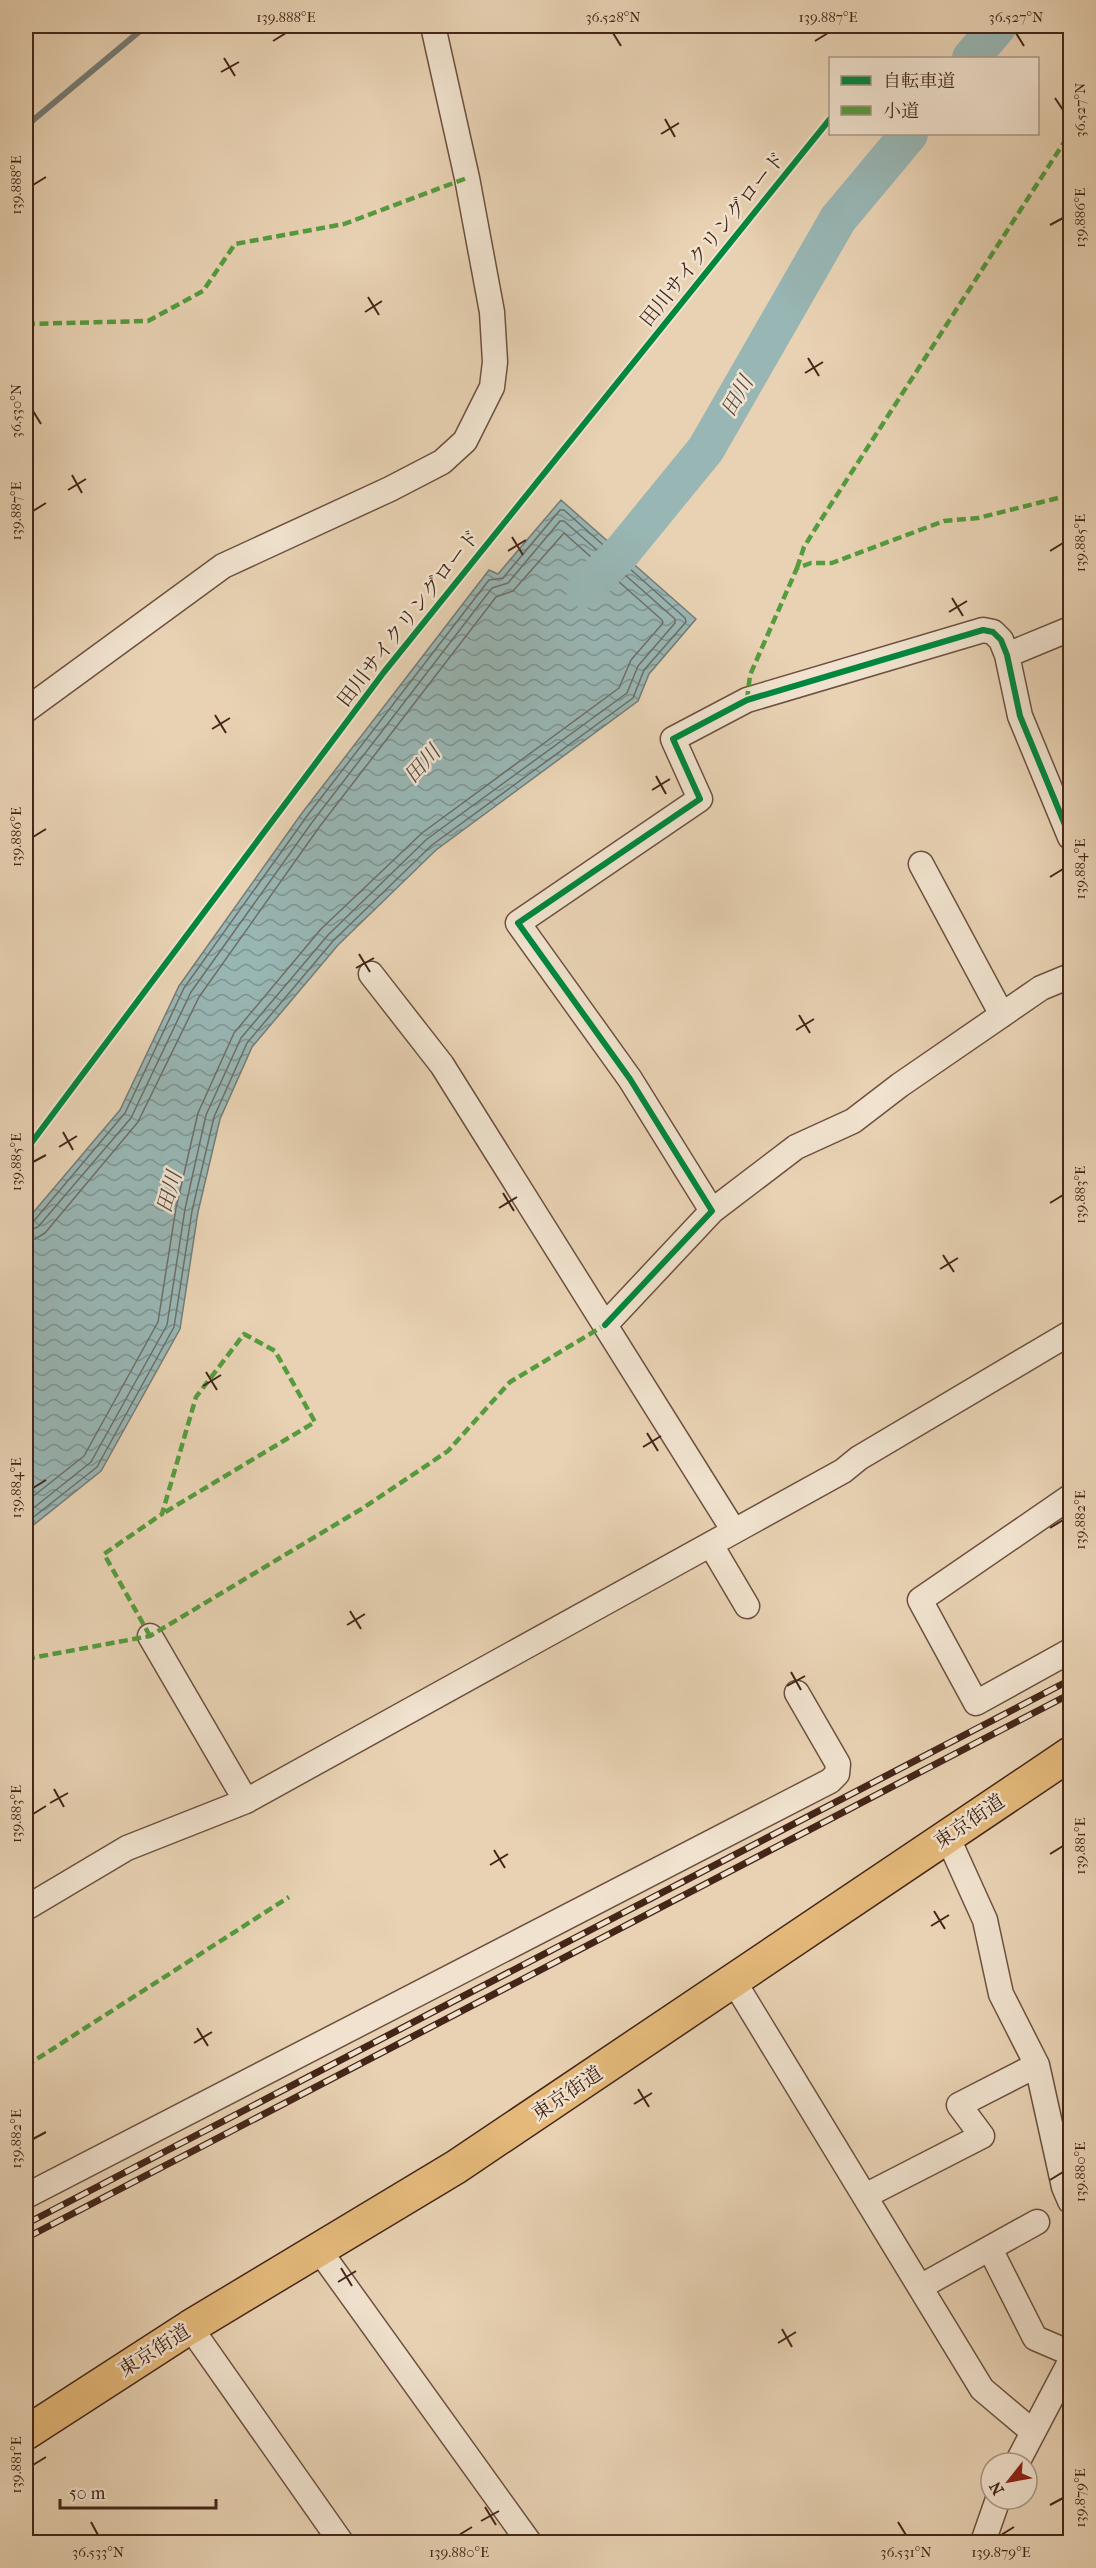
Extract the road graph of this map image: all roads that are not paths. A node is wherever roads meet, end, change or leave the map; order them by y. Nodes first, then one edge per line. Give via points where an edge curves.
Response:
1 (433, 26) edge
2 (1071, 629) edge
3 (1007, 656) junction
4 (26, 710) edge
5 (1071, 837) edge
6 (921, 864) dead end
7 (371, 974) dead end
8 (1071, 976) edge
9 (1002, 1015) junction
10 (712, 1211) junction
11 (605, 1325) junction
12 (1071, 1333) edge
13 (1071, 1497) edge
14 (734, 1531) junction
15 (711, 1545) junction
16 (747, 1606) dead end
17 (150, 1636) dead end
18 (1071, 1651) edge
19 (797, 1693) dead end
20 (1071, 1754) edge
21 (246, 1801) junction
22 (947, 1836) junction
23 (26, 1908) edge
24 (733, 1980) junction
25 (1036, 2065) junction
26 (26, 2196) edge
27 (865, 2196) junction
28 (1071, 2202) edge
29 (1037, 2222) dead end
30 (990, 2249) junction
31 (318, 2250) junction
32 (920, 2287) junction
33 (190, 2327) junction
34 (1071, 2353) edge
35 (1071, 2362) edge
36 (39, 2420) edge
37 (1034, 2432) junction
38 (26, 2433) edge
39 (1024, 2451) edge
40 (994, 2511) edge
41 (341, 2542) edge
42 (530, 2542) edge
43 (983, 2542) edge

1 - 4 street via 492,312 492,387 465,441 442,462 390,489 223,566
2 - 3 street
3 - 5 street via 1020,716
3 - 10 street via 1001,640 993,632 983,630 747,700 673,739 700,799 518,923 630,1079
6 - 9 street
7 - 11 street via 442,1065
8 - 9 street via 1041,988
9 - 10 street via 853,1121 796,1147
10 - 11 street
11 - 14 street
12 - 14 street via 843,1471
13 - 18 street via 920,1600 976,1703
14 - 15 street
15 - 16 street
15 - 21 street
17 - 21 street
19 - 26 street via 838,1764 837,1774 830,1781
20 - 22 highway, 東京街道
21 - 23 street via 127,1848
22 - 24 highway, 東京街道
22 - 25 street via 985,1920 1001,1994
24 - 27 street
24 - 31 highway, 東京街道 via 456,2167
25 - 27 street via 959,2106 982,2136
25 - 28 street via 1064,2187
27 - 32 street
29 - 30 street
30 - 32 street
30 - 34 street via 1035,2338
31 - 33 highway, 東京街道
31 - 42 street
32 - 37 street via 982,2389
33 - 36 highway, 東京街道
33 - 41 street
35 - 37 street
36 - 38 highway, 東京街道
37 - 39 street
40 - 43 street

